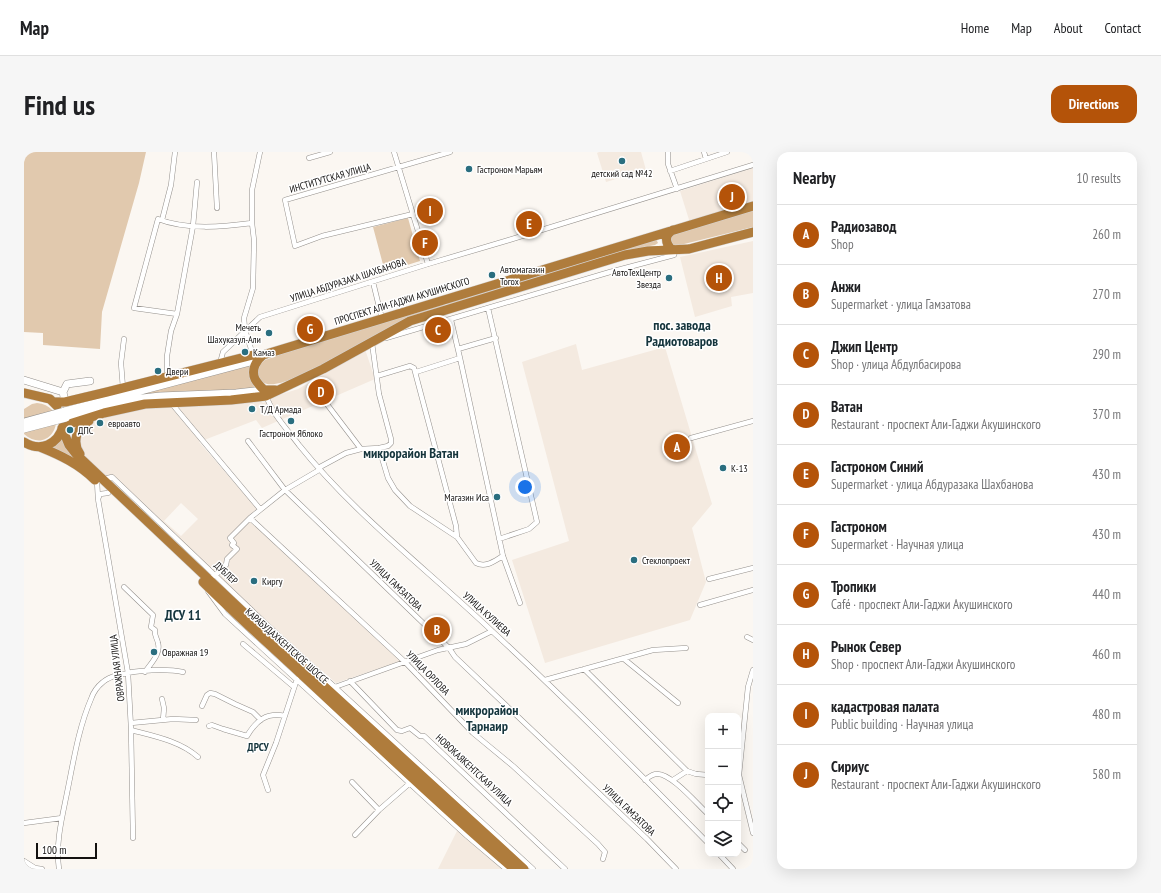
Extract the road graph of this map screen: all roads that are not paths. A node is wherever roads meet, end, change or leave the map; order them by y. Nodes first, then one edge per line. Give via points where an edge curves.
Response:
1 (175, 152) edge
2 (214, 152) edge
3 (260, 152) edge
4 (330, 152) edge
5 (394, 152) edge
6 (450, 152) edge
7 (668, 152) edge
8 (704, 152) edge
9 (727, 152) edge
10 (309, 158) dead end
11 (706, 159) junction
12 (753, 165) edge
13 (398, 167) junction
14 (670, 171) junction
15 (197, 182) dead end
16 (677, 189) junction
17 (753, 206) edge
18 (217, 208) dead end
19 (412, 214) junction
20 (162, 220) junction
21 (252, 223) junction
22 (193, 226) junction
23 (673, 230) junction
24 (753, 232) edge
25 (647, 238) junction
26 (672, 250) junction
27 (648, 251) junction
28 (428, 264) junction
29 (551, 278) junction
30 (373, 282) junction
31 (554, 288) junction
32 (500, 293) junction
33 (442, 300) junction
34 (503, 303) junction
35 (488, 308) junction
36 (445, 310) junction
37 (177, 314) junction
38 (382, 319) junction
39 (451, 320) junction
40 (245, 330) junction
41 (496, 338) junction
42 (124, 339) dead end
43 (372, 342) junction
44 (458, 349) junction
45 (258, 357) junction
46 (460, 358) junction
47 (220, 363) junction
48 (416, 372) junction
49 (167, 376) junction
50 (377, 376) junction
51 (24, 380) edge
52 (90, 381) dead end
53 (123, 388) junction
54 (63, 392) junction
55 (24, 393) edge
56 (265, 393) junction
57 (37, 396) junction
58 (322, 399) dead end
59 (24, 401) edge
60 (54, 402) junction
61 (171, 402) junction
62 (104, 413) junction
63 (64, 417) junction
64 (753, 421) edge
65 (24, 422) edge
66 (24, 429) edge
67 (691, 438) dead end
68 (248, 441) dead end
69 (25, 443) edge
70 (40, 447) junction
71 (379, 448) junction
72 (361, 450) junction
73 (89, 466) junction
74 (319, 470) junction
75 (100, 480) junction
76 (285, 490) junction
77 (108, 493) junction
78 (98, 499) junction
79 (260, 509) junction
80 (250, 518) junction
81 (457, 537) junction
82 (500, 539) junction
83 (503, 556) junction
84 (753, 568) edge
85 (208, 579) junction
86 (709, 579) dead end
87 (124, 587) dead end
88 (753, 590) edge
89 (520, 603) dead end
90 (700, 605) dead end
91 (492, 630) junction
92 (747, 637) dead end
93 (753, 640) edge
94 (243, 644) dead end
95 (448, 648) junction
96 (686, 648) dead end
97 (624, 659) junction
98 (405, 662) junction
99 (584, 669) junction
100 (753, 670) edge
101 (145, 672) junction
102 (183, 672) dead end
103 (130, 673) junction
104 (297, 679) junction
105 (545, 680) junction
106 (350, 681) junction
107 (294, 687) junction
108 (335, 687) junction
109 (162, 699) dead end
110 (678, 703) dead end
111 (202, 706) dead end
112 (284, 716) junction
113 (163, 720) junction
114 (196, 720) dead end
115 (261, 720) junction
116 (131, 723) junction
117 (209, 726) dead end
118 (131, 730) junction
119 (741, 755) edge
120 (198, 757) dead end
121 (687, 771) junction
122 (705, 775) edge
123 (645, 780) junction
124 (672, 780) junction
125 (352, 782) dead end
126 (410, 783) junction
127 (741, 783) edge
128 (268, 790) dead end
129 (379, 810) junction
130 (705, 811) edge
131 (62, 818) junction
132 (24, 823) edge
133 (753, 833) edge
134 (355, 835) dead end
135 (133, 838) dead end
136 (705, 840) edge
137 (741, 846) edge
138 (745, 850) dead end
139 (722, 857) edge
140 (603, 859) dead end
141 (24, 861) edge
142 (29, 867) edge
143 (42, 869) edge
144 (59, 869) edge
145 (506, 869) edge
146 (514, 869) edge
147 (524, 869) edge
148 (533, 869) edge
149 (565, 869) edge
150 (676, 869) edge
151 (733, 869) edge

1 - 20 street via 171,184
2 - 18 street
3 - 21 street via 252,190
4 - 10 street
5 - 13 street
6 - 13 street, ИНСТИТУТСКАЯ УЛИЦА
7 - 14 street
8 - 11 street
9 - 11 street
11 - 14 street
12 - 16 street, УЛИЦА АБДУРАЗАКА ШАХБАНОВА
13 - 19 street
13 - 19 street, ИНСТИТУТСКАЯ УЛИЦА via 285,200 295,246 322,236
14 - 16 street
15 - 22 street
16 - 28 street, УЛИЦА АБДУРАЗАКА ШАХБАНОВА
17 - 23 highway, ПРОСПЕКТ АЛИ-ГАДЖИ АКУШИНСКОГО
19 - 28 street
20 - 22 street
20 - 37 street via 158,219 134,308
21 - 22 street via 221,227
21 - 40 street via 253,288 244,318
22 - 37 street
23 - 25 highway, ПРОСПЕКТ АЛИ-ГАДЖИ АКУШИНСКОГО
23 - 26 highway via 666,239
24 - 26 highway, ПРОСПЕКТ АЛИ-ГАДЖИ АКУШИНСКОГО via 691,248
25 - 27 highway via 658,238 662,244 659,248
25 - 33 highway, ПРОСПЕКТ АЛИ-ГАДЖИ АКУШИНСКОГО
26 - 27 highway, ПРОСПЕКТ АЛИ-ГАДЖИ АКУШИНСКОГО
26 - 31 street via 674,255
27 - 29 highway, ПРОСПЕКТ АЛИ-ГАДЖИ АКУШИНСКОГО via 625,255
28 - 30 street, УЛИЦА АБДУРАЗАКА ШАХБАНОВА
29 - 31 street
29 - 32 highway, ПРОСПЕКТ АЛИ-ГАДЖИ АКУШИНСКОГО
30 - 38 street
30 - 40 street, УЛИЦА АБДУРАЗАКА ШАХБАНОВА via 260,317
31 - 34 street
32 - 34 street
32 - 36 highway, ПРОСПЕКТ АЛИ-ГАДЖИ АКУШИНСКОГО
33 - 36 highway via 446,305
33 - 38 highway, ПРОСПЕКТ АЛИ-ГАДЖИ АКУШИНСКОГО
34 - 35 street
35 - 39 street
35 - 41 street
36 - 43 highway, ПРОСПЕКТ АЛИ-ГАДЖИ АКУШИНСКОГО via 410,320
37 - 49 street via 171,331
38 - 45 highway, ПРОСПЕКТ АЛИ-ГАДЖИ АКУШИНСКОГО
39 - 43 street
39 - 44 street
40 - 45 street
40 - 47 street, УЛИЦА АБДУРАЗАКА ШАХБАНОВА via 223,352
41 - 44 street
41 - 82 street via 538,522 528,529
42 - 53 street via 121,363
43 - 50 street
43 - 56 highway, ПРОСПЕКТ АЛИ-ГАДЖИ АКУШИНСКОГО via 323,369
44 - 46 street
45 - 47 highway, ПРОСПЕКТ АЛИ-ГАДЖИ АКУШИНСКОГО
45 - 56 highway via 255,379
45 - 63 main road
46 - 48 street
46 - 82 street
47 - 49 highway, ПРОСПЕКТ АЛИ-ГАДЖИ АКУШИНСКОГО
48 - 50 street via 410,366
48 - 81 street
49 - 53 highway, ПРОСПЕКТ АЛИ-ГАДЖИ АКУШИНСКОГО
50 - 71 street via 391,440 388,446
51 - 54 main road
52 - 54 main road via 67,384
53 - 63 highway, ПРОСПЕКТ АЛИ-ГАДЖИ АКУШИНСКОГО
54 - 63 main road
55 - 57 highway, ПРОСПЕКТ АЛИ-ГАДЖИ АКУШИНСКОГО
56 - 61 highway, ПРОСПЕКТ АЛИ-ГАДЖИ АКУШИНСКОГО via 231,400
56 - 63 main road via 134,399
56 - 74 street, УЛИЦА КУЛИЕВА via 278,419
57 - 59 highway
57 - 60 highway, ПРОСПЕКТ АЛИ-ГАДЖИ АКУШИНСКОГО
58 - 72 street
60 - 63 highway, ПРОСПЕКТ АЛИ-ГАДЖИ АКУШИНСКОГО
60 - 63 highway, КАРАБУДАХКЕНТСКОЕ ШОССЕ via 63,419
61 - 62 highway, ПРОСПЕКТ АЛИ-ГАДЖИ АКУШИНСКОГО via 130,406
61 - 79 street
62 - 63 highway, ПРОСПЕКТ АЛИ-ГАДЖИ АКУШИНСКОГО
62 - 73 highway via 86,422 77,433 76,446
63 - 65 main road, bridge
63 - 66 main road, bridge
63 - 70 highway via 60,434 47,446
63 - 73 highway, КАРАБУДАХКЕНТСКОЕ ШОССЕ via 70,445
64 - 67 street
68 - 76 street, УЛИЦА ГАМЗАТОВА
69 - 70 highway, КАРАБУДАХКЕНТСКОЕ ШОССЕ
70 - 75 highway, КАРАБУДАХКЕНТСКОЕ ШОССЕ via 62,456
71 - 72 street
71 - 81 street via 388,478 395,490 410,506
72 - 74 street via 337,457
73 - 75 highway, КАРАБУДАХКЕНТСКОЕ ШОССЕ
74 - 76 street
74 - 91 street, УЛИЦА КУЛИЕВА via 366,518
75 - 77 highway, КАРАБУДАХКЕНТСКОЕ ШОССЕ
75 - 78 street, ОВРАЖНАЯ УЛИЦА
75 - 85 highway, КАРАБУДАХКЕНТСКОЕ ШОССЕ
76 - 79 street
76 - 95 street, УЛИЦА ГАМЗАТОВА
77 - 78 street via 100,494
77 - 85 highway, КАРАБУДАХКЕНТСКОЕ ШОССЕ
78 - 103 street, ОВРАЖНАЯ УЛИЦА
79 - 80 street
80 - 85 street via 230,538 237,549 227,559 226,565
80 - 98 street, УЛИЦА ОРЛОВА
81 - 83 street via 481,565
82 - 83 street
83 - 89 street
84 - 86 street
85 - 104 street via 210,594 225,614
85 - 108 street, ДУБЛЕР
85 - 146 highway, КАРАБУДАХКЕНТСКОЕ ШОССЕ via 230,609
85 - 147 highway, КАРАБУДАХКЕНТСКОЕ ШОССЕ
87 - 101 street via 153,615 151,627 155,630 159,652
88 - 90 street
91 - 95 street via 466,644
91 - 105 street, УЛИЦА КУЛИЕВА
92 - 93 street
94 - 107 street
95 - 98 street
95 - 150 street, УЛИЦА ГАМЗАТОВА
96 - 97 street via 653,650
97 - 99 street
97 - 110 street
98 - 106 street
98 - 140 street, УЛИЦА ОРЛОВА via 473,733 598,844 605,852
99 - 105 street
99 - 121 street
100 - 119 street via 748,687
101 - 102 street
101 - 103 street
103 - 116 street, ОВРАЖНАЯ УЛИЦА
103 - 131 street via 103,682 91,698 75,754
104 - 107 street
104 - 126 street
105 - 123 street, УЛИЦА КУЛИЕВА
106 - 108 street
106 - 149 street, НОВОКАЯКЕНТСКАЯ УЛИЦА via 397,730 402,732 410,728 424,736
107 - 112 street
108 - 148 street, ДУБЛЕР
109 - 113 street
111 - 115 street via 207,695 215,694 254,712
112 - 115 street via 269,715
112 - 128 street via 263,775
113 - 114 street
113 - 116 street
115 - 117 street via 255,723 247,736
116 - 118 street, ОВРАЖНАЯ УЛИЦА
118 - 120 street via 171,741
118 - 135 street, ОВРАЖНАЯ УЛИЦА
121 - 122 street
121 - 124 street
123 - 124 street via 658,774
123 - 136 street, УЛИЦА КУЛИЕВА
124 - 130 street
125 - 129 street
126 - 129 street
126 - 145 street
127 - 133 street
129 - 134 street
131 - 132 street
131 - 144 street via 58,849
137 - 138 street
139 - 151 street
141 - 142 street
142 - 143 street

